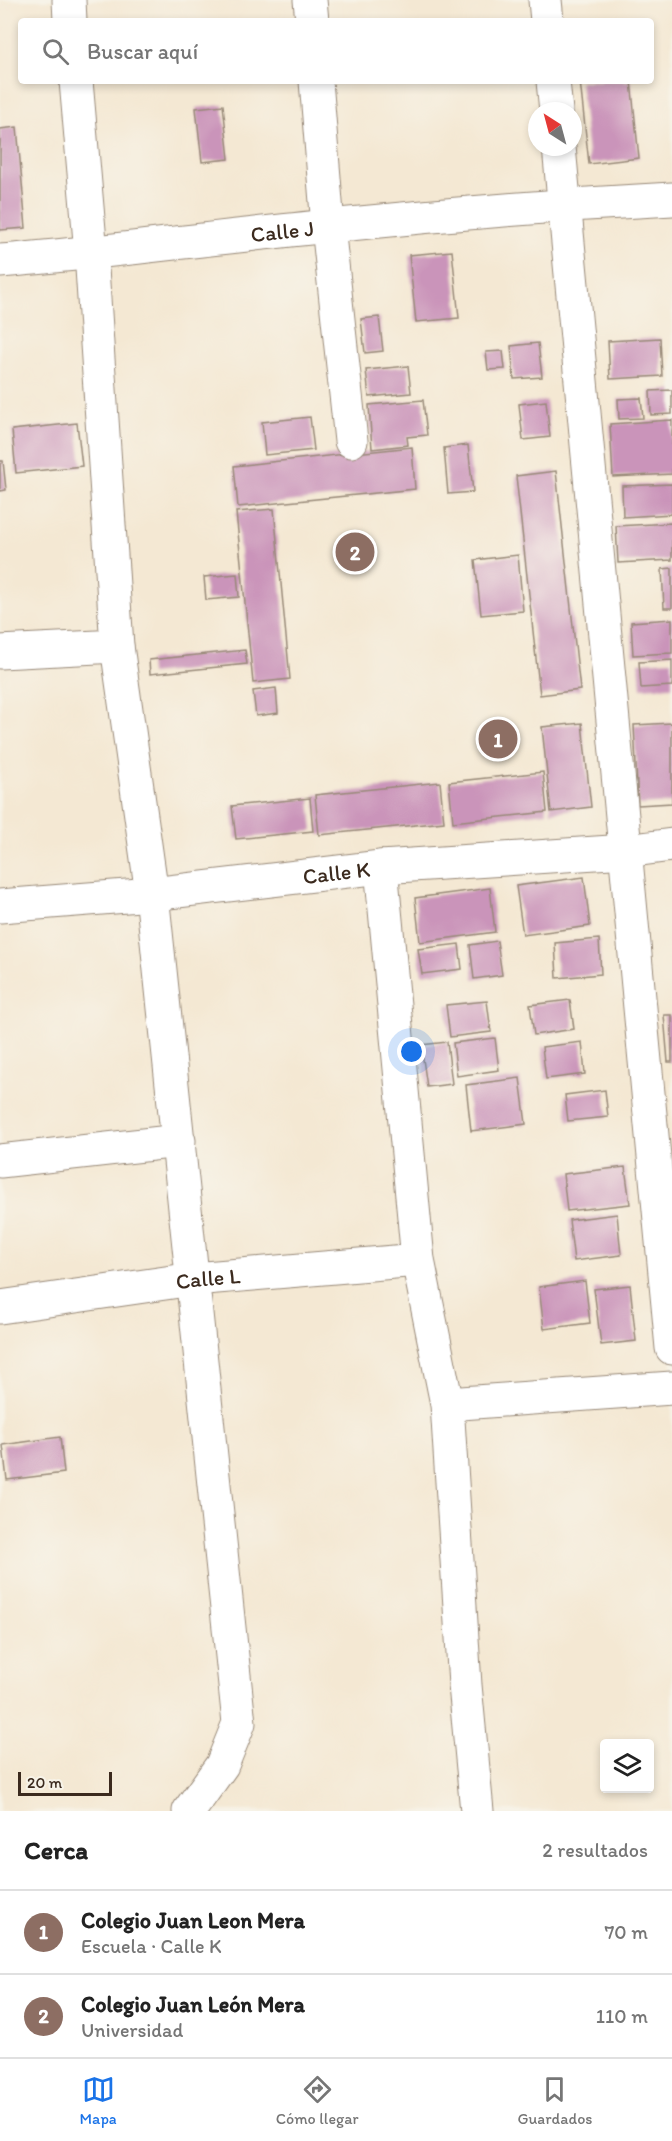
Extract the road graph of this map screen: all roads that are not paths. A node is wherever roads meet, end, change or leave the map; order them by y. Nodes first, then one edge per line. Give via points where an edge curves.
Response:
1 (69, 0) edge
2 (310, 0) edge
3 (546, 0) edge
4 (70, 18) edge
5 (312, 18) edge
6 (548, 18) edge
7 (76, 84) edge
8 (316, 84) edge
9 (553, 84) edge
10 (555, 102) edge
11 (560, 156) edge
12 (672, 199) edge
13 (565, 204) junction
14 (328, 226) junction
15 (91, 254) junction
16 (0, 261) edge
17 (351, 441) dead end
18 (117, 646) junction
19 (0, 652) edge
20 (672, 846) edge
21 (626, 851) junction
22 (381, 867) junction
23 (152, 894) junction
24 (0, 906) edge
25 (178, 1141) junction
26 (0, 1161) edge
27 (418, 1260) junction
28 (193, 1279) junction
29 (0, 1307) edge
30 (672, 1348) edge
31 (672, 1388) edge
32 (447, 1404) junction
33 (189, 1811) edge
34 (477, 1811) edge

1 - 4 street
2 - 5 street
3 - 6 street
7 - 15 street
8 - 14 street
9 - 10 street
11 - 13 street
12 - 13 street, Calle J
13 - 14 street, Calle J
13 - 21 street
14 - 15 street, Calle J
14 - 17 street
15 - 16 street, Calle J
15 - 18 street
18 - 19 street
18 - 23 street
20 - 21 street, Calle K
21 - 22 street, Calle K
21 - 30 street
22 - 23 street, Calle K
22 - 27 street
23 - 24 street, Calle K
23 - 25 street
25 - 26 street
25 - 28 street
27 - 28 street, Calle L
27 - 32 street
28 - 29 street, Calle L
28 - 33 street via 238,1723 222,1765
31 - 32 street
32 - 34 street

